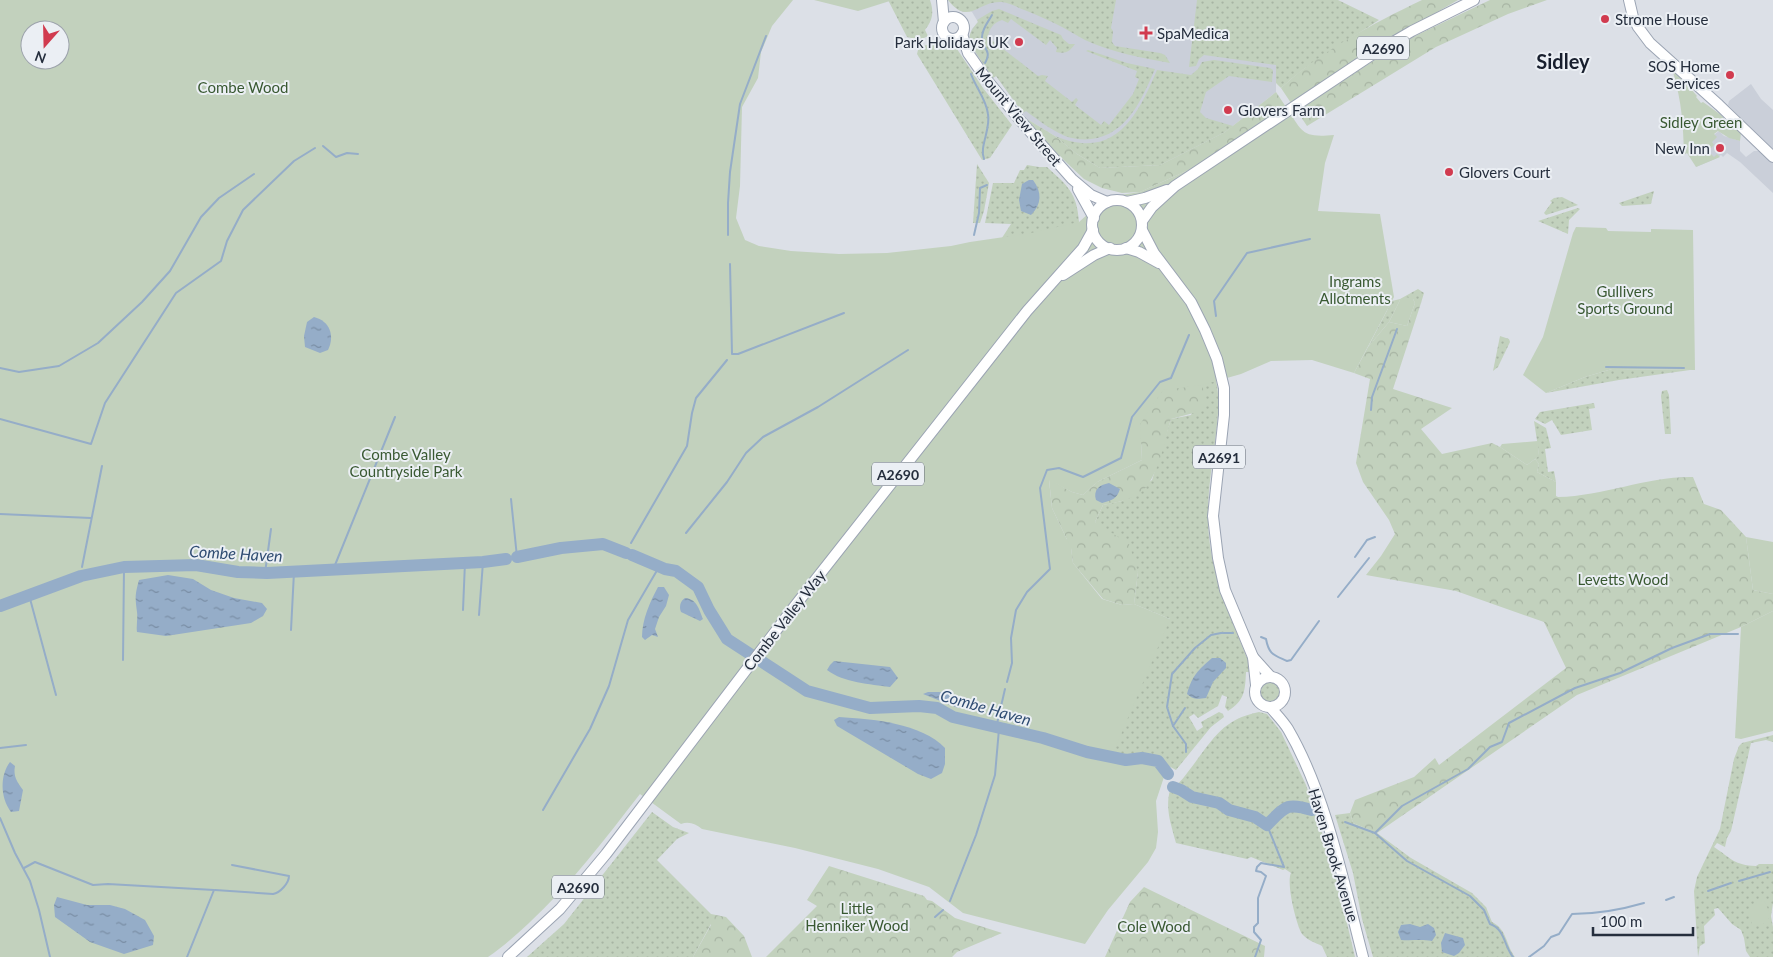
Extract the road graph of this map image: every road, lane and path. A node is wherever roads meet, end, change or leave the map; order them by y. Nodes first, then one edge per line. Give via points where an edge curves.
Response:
1 (1474, 0) edge
2 (1629, 0) edge
3 (942, 1) edge
4 (949, 19) junction
5 (957, 36) junction
6 (1773, 158) edge
7 (1072, 179) junction
8 (1175, 186) junction
9 (1107, 202) junction
10 (1127, 202) junction
11 (1094, 218) junction
12 (1142, 226) junction
13 (1093, 230) junction
14 (1110, 248) junction
15 (1126, 248) junction
16 (1164, 266) junction
17 (1057, 280) junction
18 (1254, 656) junction
19 (1271, 677) junction
20 (1256, 685) junction
21 (1282, 702) junction
22 (1271, 708) junction
23 (1287, 727) junction
24 (508, 957) edge
25 (1363, 957) edge

1 - 8 main road, A2690 via 1412,30 1376,52
2 - 6 main road via 1633,17 1650,43
3 - 4 main road
4 - 5 main road via 943,30 947,36
4 - 5 main road via 960,19 964,24
5 - 7 main road, Mount View Street via 1013,113
7 - 9 main road, Mount View Street via 1091,195
7 - 11 main road, Mount View Street
8 - 10 main road, A2690
8 - 12 main road, A2690 via 1152,207
9 - 10 main road
9 - 11 main road
10 - 12 main road via 1137,210
11 - 13 main road
12 - 15 main road via 1136,241
12 - 16 main road, A2691 via 1147,242
13 - 14 main road via 1099,242
13 - 17 main road, Combe Valley Way / A2690 via 1084,248
14 - 15 main road
14 - 17 main road, Combe Valley Way / A2690
15 - 16 main road, A2691
16 - 18 main road, A2691 via 1191,302 1219,366 1224,388 1224,415 1214,492 1215,539 1226,590
17 - 24 main road, Combe Valley Way / A2690 via 1027,311 600,861 560,909
18 - 19 main road, A2691
18 - 20 main road, A2691
19 - 20 main road
19 - 21 main road via 1280,680 1285,687 1286,695
20 - 22 main road via 1255,694 1259,702
21 - 22 main road
21 - 23 main road, Haven Brook Avenue
22 - 23 main road, Haven Brook Avenue
23 - 25 main road, Haven Brook Avenue via 1329,828

